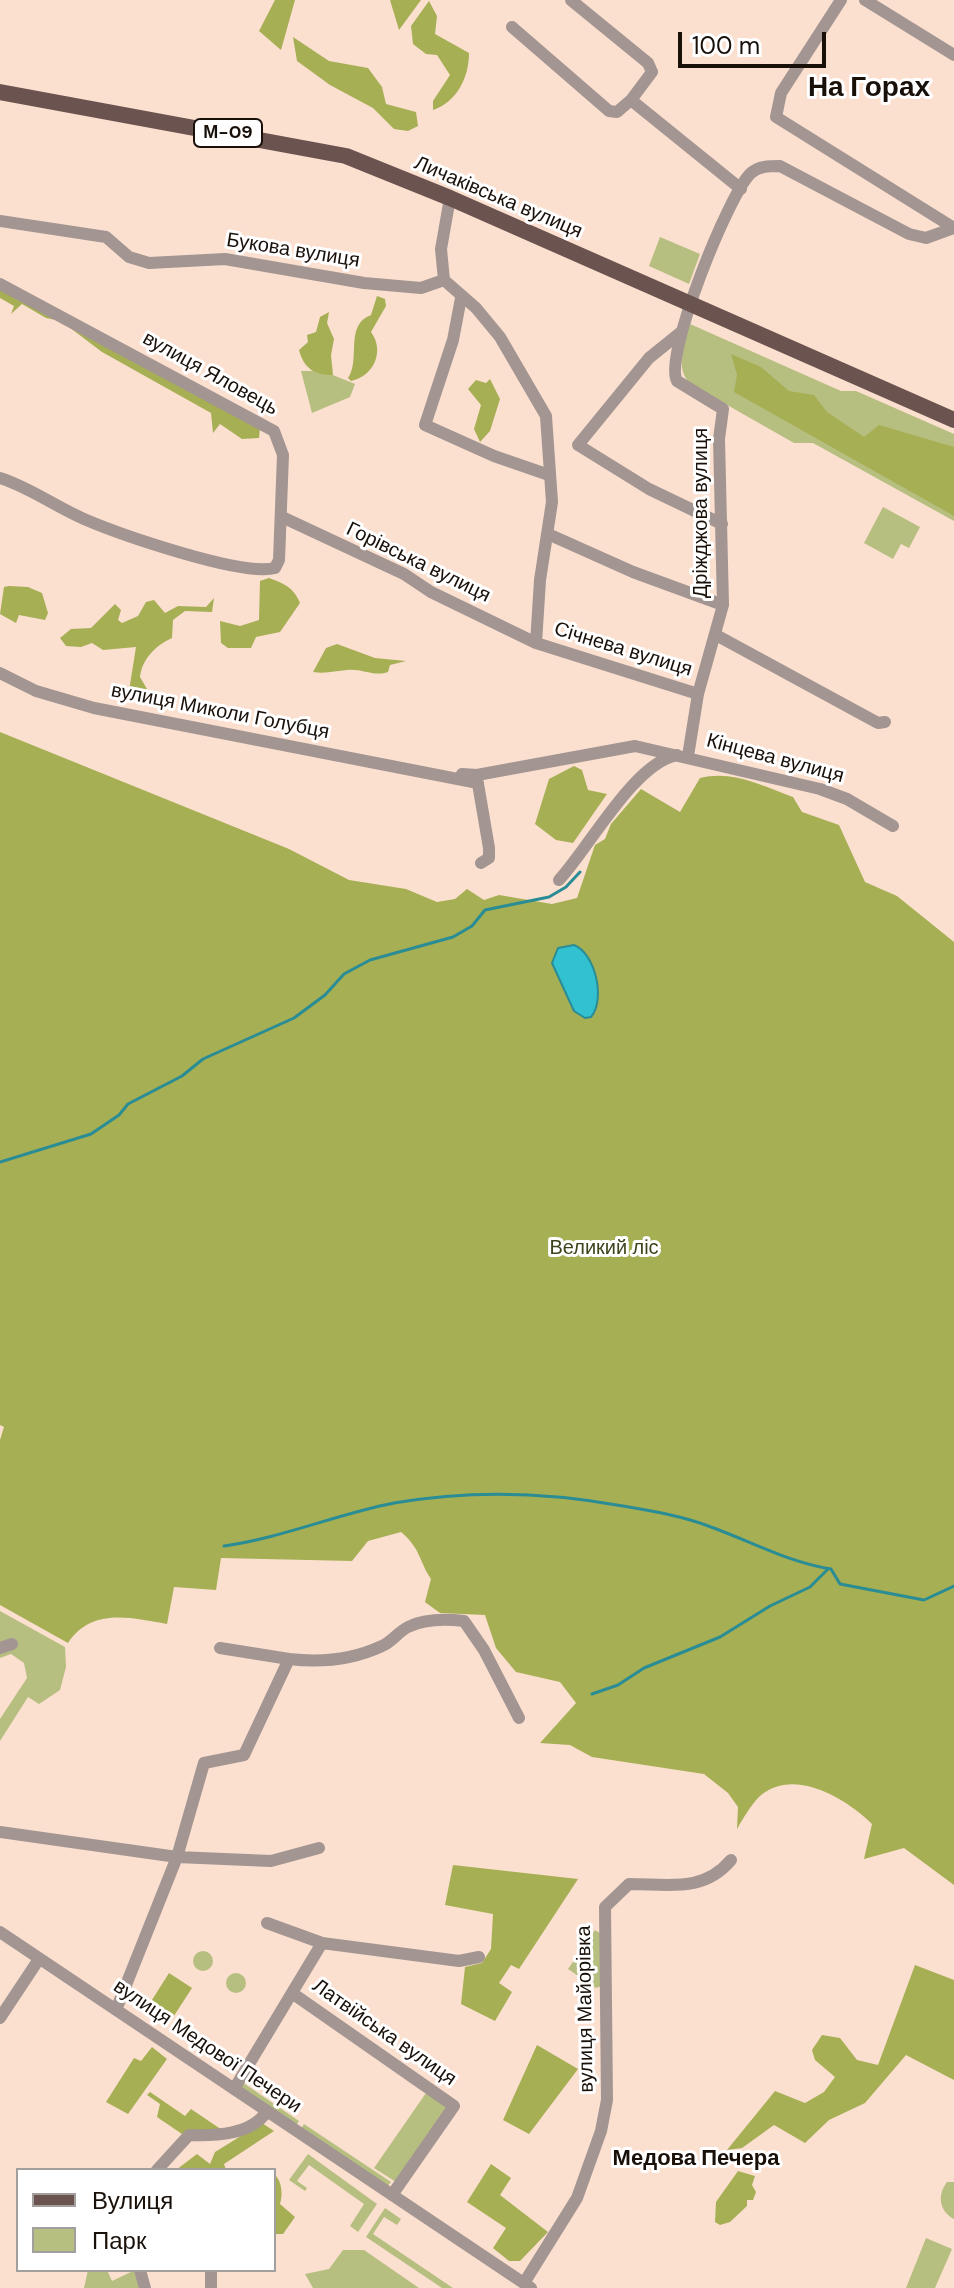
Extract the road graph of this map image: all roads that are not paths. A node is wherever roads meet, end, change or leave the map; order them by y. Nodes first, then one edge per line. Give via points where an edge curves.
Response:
1 (571, 0) edge
2 (841, 0) edge
3 (865, 0) edge
4 (512, 27) dead end
5 (954, 55) edge
6 (0, 92) edge
7 (631, 100) junction
8 (741, 189) junction
9 (450, 198) junction
10 (0, 221) edge
11 (954, 228) edge
12 (444, 280) junction
13 (0, 284) edge
14 (461, 298) junction
15 (689, 303) junction
16 (680, 333) junction
17 (954, 420) edge
18 (549, 475) junction
19 (0, 478) edge
20 (282, 517) junction
21 (722, 524) junction
22 (548, 534) junction
23 (723, 605) junction
24 (716, 635) junction
25 (536, 643) junction
26 (0, 673) edge
27 (698, 694) junction
28 (885, 722) dead end
29 (688, 756) junction
30 (478, 779) junction
31 (893, 826) dead end
32 (481, 863) dead end
33 (559, 880) dead end
34 (220, 1648) dead end
35 (289, 1659) junction
36 (519, 1718) dead end
37 (0, 1832) edge
38 (319, 1848) dead end
39 (177, 1857) junction
40 (731, 1860) dead end
41 (267, 1923) dead end
42 (0, 1932) edge
43 (322, 1943) junction
44 (479, 1957) dead end
45 (39, 1959) junction
46 (292, 1993) junction
47 (116, 2010) junction
48 (0, 2018) edge
49 (234, 2089) junction
50 (267, 2111) junction
51 (159, 2168) edge
52 (392, 2195) junction
53 (528, 2286) edge

1 - 7 street via 648,63 649,79
2 - 11 street via 781,93 776,117
3 - 5 street
4 - 7 street via 609,111 617,112
6 - 9 main road, Личаківська вулиця / М-09 via 346,156
7 - 8 street
8 - 11 street via 749,174 780,166 909,234 926,238
8 - 15 street
9 - 12 street via 441,249
9 - 15 main road, Личаківська вулиця / М-09
10 - 12 street, Букова вулиця via 106,237 129,257 149,263 225,259 421,288
12 - 14 street
13 - 20 street, вулиця Яловець via 274,431 283,455
14 - 18 street via 500,337 544,410
14 - 18 street via 425,425
15 - 16 street
15 - 17 main road, Личаківська вулиця / М-09
16 - 21 street, Дріжджова вулиця via 675,377 723,409
16 - 21 street via 649,358 579,442 580,448
18 - 22 street
19 - 20 street, вулиця Яловець via 85,520 257,569 275,568 279,560
20 - 25 street, Горівська вулиця
21 - 23 street, Дріжджова вулиця
22 - 23 street
22 - 25 street
23 - 24 street, Дріжджова вулиця
24 - 27 street, Дріжджова вулиця
24 - 28 street via 878,723
25 - 27 street, Січнева вулиця
26 - 30 street, вулиця Миколи Голубця via 36,691 109,712
27 - 29 street, Дріжджова вулиця
29 - 30 street, Кінцева вулиця via 622,747
29 - 31 street, Кінцева вулиця via 820,789
29 - 33 street, Кінцева вулиця via 665,758 656,765 610,813
30 - 32 street via 489,848 489,858
34 - 35 street
35 - 36 street via 314,1662 361,1655 387,1645 408,1627 442,1619 464,1621
35 - 39 street via 244,1755 204,1763
37 - 39 street
38 - 39 street via 271,1861
39 - 47 street
40 - 53 street, вулиця Майорівка via 717,1877 692,1885 629,1884 605,1907 607,2100 601,2131 577,2198
41 - 43 street
42 - 45 street, вулиця Медової Печери
43 - 44 street via 459,1961
43 - 46 street, Латвійська вулиця
45 - 47 street, вулиця Медової Печери
45 - 48 street
46 - 49 street, Латвійська вулиця
46 - 52 street, Латвійська вулиця via 454,2106
47 - 49 street, вулиця Медової Печери
49 - 50 street, вулиця Медової Печери
50 - 51 street via 262,2119 218,2136 189,2135
50 - 52 street, вулиця Медової Печери
52 - 53 street, вулиця Медової Печери

